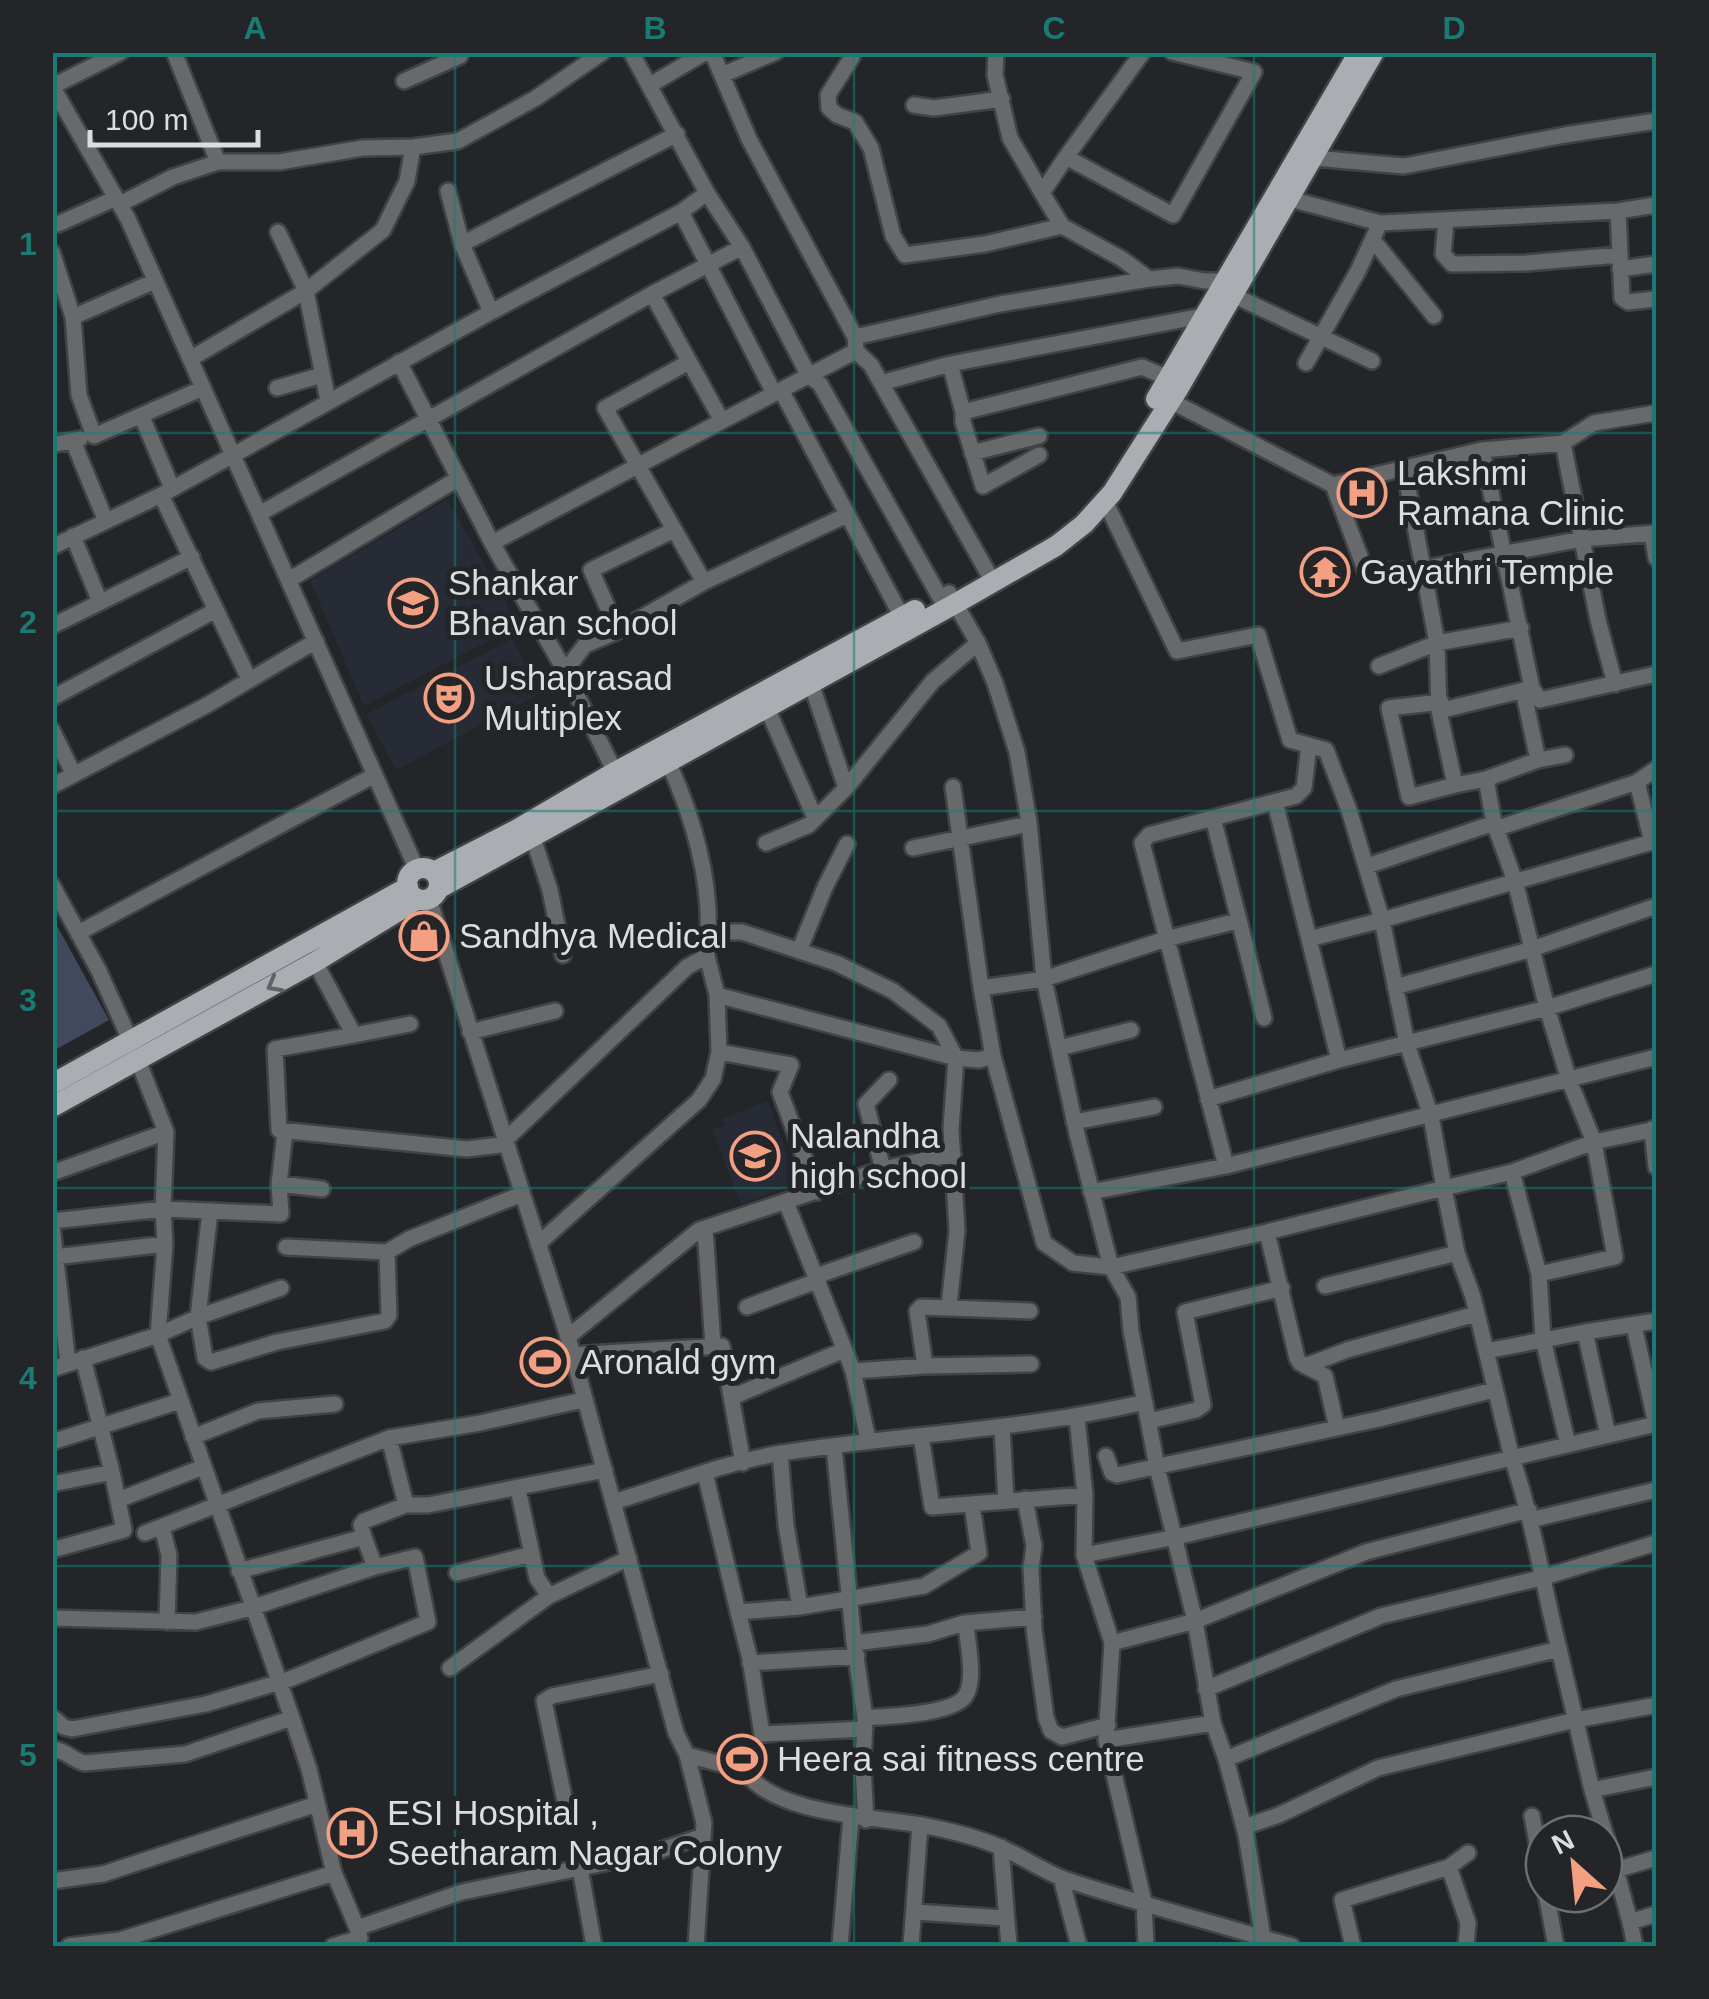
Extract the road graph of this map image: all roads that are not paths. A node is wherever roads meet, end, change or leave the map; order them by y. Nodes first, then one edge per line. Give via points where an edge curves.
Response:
1 (121, 52) edge
2 (174, 52) edge
3 (631, 52) edge
4 (709, 52) edge
5 (776, 52) edge
6 (849, 52) edge
7 (996, 52) edge
8 (1143, 52) edge
9 (1172, 52) edge
10 (1359, 52) edge
11 (1374, 52) edge
12 (591, 55) edge
13 (463, 59) edge
14 (722, 75) junction
15 (404, 80) dead end
16 (650, 85) junction
17 (53, 86) edge
18 (1002, 99) junction
19 (914, 105) dead end
20 (1656, 121) edge
21 (677, 134) junction
22 (412, 147) junction
23 (1066, 156) junction
24 (1314, 158) junction
25 (218, 162) junction
26 (448, 191) dead end
27 (707, 193) junction
28 (1042, 193) junction
29 (1290, 199) junction
30 (118, 201) junction
31 (1656, 205) edge
32 (52, 206) edge
33 (681, 212) junction
34 (1618, 212) junction
35 (1446, 222) junction
36 (1380, 223) junction
37 (55, 226) edge
38 (1062, 226) junction
39 (278, 232) dead end
40 (1373, 240) junction
41 (462, 244) junction
42 (742, 248) junction
43 (52, 252) edge
44 (708, 262) junction
45 (1620, 262) junction
46 (1656, 264) edge
47 (1149, 279) junction
48 (155, 280) junction
49 (1229, 288) junction
50 (306, 291) junction
51 (652, 294) junction
52 (1656, 298) edge
53 (64, 310) edge
54 (491, 312) junction
55 (1202, 316) junction
56 (1434, 316) dead end
57 (1322, 336) junction
58 (856, 344) junction
59 (190, 358) junction
60 (1372, 361) dead end
61 (399, 362) junction
62 (690, 362) junction
63 (950, 364) junction
64 (1306, 364) dead end
65 (322, 375) junction
66 (809, 376) junction
67 (880, 383) junction
68 (203, 388) junction
69 (277, 388) dead end
70 (777, 391) junction
71 (1166, 391) junction
72 (328, 401) junction
73 (963, 412) junction
74 (1656, 413) edge
75 (142, 418) junction
76 (429, 418) junction
77 (722, 421) junction
78 (94, 436) junction
79 (1039, 436) dead end
80 (73, 441) junction
81 (1562, 443) junction
82 (52, 444) edge
83 (1482, 450) junction
84 (972, 452) junction
85 (233, 454) junction
86 (1040, 456) dead end
87 (638, 466) junction
88 (1404, 467) junction
89 (460, 478) junction
90 (1333, 485) junction
91 (166, 491) junction
92 (1106, 501) junction
93 (260, 514) junction
94 (847, 515) junction
95 (106, 519) junction
96 (674, 530) junction
97 (1654, 533) edge
98 (72, 536) junction
99 (1582, 539) junction
100 (492, 542) junction
101 (52, 547) edge
102 (1504, 553) junction
103 (192, 557) junction
104 (1656, 558) edge
105 (1422, 569) junction
106 (988, 573) junction
107 (289, 580) junction
108 (704, 582) junction
109 (948, 600) junction
110 (100, 602) junction
111 (216, 610) junction
112 (902, 616) junction
113 (52, 626) edge
114 (1521, 628) junction
115 (618, 632) junction
116 (316, 641) junction
117 (978, 642) junction
118 (1437, 643) junction
119 (1379, 666) dead end
120 (564, 671) junction
121 (1656, 674) edge
122 (249, 680) junction
123 (811, 683) junction
124 (1615, 684) junction
125 (1528, 689) junction
126 (52, 698) edge
127 (1440, 707) junction
128 (767, 708) junction
129 (52, 730) edge
130 (1309, 745) junction
131 (1565, 755) dead end
132 (1538, 760) junction
133 (668, 762) junction
134 (1656, 769) edge
135 (615, 772) junction
136 (73, 773) junction
137 (373, 776) junction
138 (1486, 779) junction
139 (1638, 782) junction
140 (1454, 785) junction
141 (52, 786) edge
142 (953, 787) dead end
143 (846, 788) junction
144 (1275, 802) junction
145 (815, 818) junction
146 (1213, 818) junction
147 (1029, 824) junction
148 (1494, 826) junction
149 (533, 838) junction
150 (960, 838) junction
151 (766, 843) dead end
152 (847, 844) dead end
153 (1655, 846) edge
154 (913, 848) dead end
155 (1367, 866) junction
156 (1514, 881) junction
157 (52, 885) edge
158 (424, 886) junction
159 (1656, 906) edge
160 (1382, 920) junction
161 (1237, 921) junction
162 (708, 932) junction
163 (78, 933) junction
164 (1166, 939) junction
165 (1309, 939) junction
166 (1532, 949) junction
167 (799, 951) junction
168 (562, 955) dead end
169 (707, 956) junction
170 (315, 962) junction
171 (1656, 974) edge
172 (1044, 979) junction
173 (1395, 987) junction
174 (982, 988) junction
175 (717, 995) junction
176 (1547, 1008) junction
177 (555, 1010) dead end
178 (1264, 1018) dead end
179 (410, 1024) dead end
180 (1131, 1030) dead end
181 (470, 1032) junction
182 (354, 1035) junction
183 (1407, 1044) junction
184 (1059, 1048) junction
185 (134, 1050) junction
186 (720, 1052) junction
187 (993, 1056) junction
188 (1656, 1057) edge
189 (956, 1058) junction
190 (1339, 1060) junction
191 (889, 1080) dead end
192 (1569, 1080) junction
193 (52, 1084) edge
194 (1208, 1100) junction
195 (52, 1107) edge
196 (1154, 1107) dead end
197 (1431, 1116) junction
198 (1074, 1122) junction
199 (1654, 1129) edge
200 (166, 1132) junction
201 (285, 1132) junction
202 (507, 1141) junction
203 (1594, 1142) junction
204 (952, 1154) junction
205 (1226, 1166) junction
206 (1656, 1167) edge
207 (883, 1169) junction
208 (52, 1172) edge
209 (1512, 1172) junction
210 (279, 1184) junction
211 (1444, 1188) junction
212 (322, 1189) dead end
213 (817, 1192) junction
214 (1092, 1192) junction
215 (522, 1194) junction
216 (786, 1202) junction
217 (162, 1209) junction
218 (210, 1211) junction
219 (52, 1223) edge
220 (706, 1228) junction
221 (1267, 1232) junction
222 (914, 1242) dead end
223 (165, 1244) junction
224 (538, 1244) junction
225 (286, 1247) dead end
226 (388, 1252) junction
227 (1456, 1254) junction
228 (55, 1256) edge
229 (1111, 1267) junction
230 (1538, 1274) junction
231 (818, 1278) junction
232 (1325, 1286) dead end
233 (280, 1288) dead end
234 (1282, 1288) junction
235 (949, 1306) junction
236 (747, 1307) dead end
237 (1030, 1311) dead end
238 (1476, 1314) junction
239 (198, 1316) junction
240 (1656, 1321) edge
241 (1634, 1326) junction
242 (1585, 1332) junction
243 (158, 1335) junction
244 (568, 1337) junction
245 (1544, 1339) junction
246 (713, 1346) junction
247 (844, 1350) junction
248 (1486, 1351) junction
249 (572, 1354) junction
250 (68, 1364) edge
251 (1031, 1364) dead end
252 (925, 1366) junction
253 (1305, 1366) junction
254 (853, 1371) junction
255 (1494, 1390) junction
256 (731, 1393) junction
257 (180, 1400) junction
258 (583, 1400) junction
259 (1654, 1401) edge
260 (1144, 1402) junction
261 (335, 1404) dead end
262 (1077, 1418) junction
263 (1149, 1422) junction
264 (1656, 1424) edge
265 (99, 1428) junction
266 (1002, 1428) junction
267 (1337, 1428) junction
268 (1608, 1435) junction
269 (921, 1436) junction
270 (193, 1437) junction
271 (389, 1438) junction
272 (868, 1439) junction
273 (52, 1442) edge
274 (1568, 1445) junction
275 (834, 1447) junction
276 (780, 1453) junction
277 (1106, 1456) dead end
278 (1512, 1458) junction
279 (744, 1462) junction
280 (204, 1467) junction
281 (1157, 1467) junction
282 (605, 1470) junction
283 (112, 1472) junction
284 (705, 1473) junction
285 (52, 1484) edge
286 (518, 1489) junction
287 (1656, 1490) edge
288 (1085, 1495) junction
289 (1025, 1499) junction
290 (118, 1500) junction
291 (1006, 1501) junction
292 (614, 1502) junction
293 (406, 1504) junction
294 (972, 1505) junction
295 (215, 1506) junction
296 (1529, 1515) junction
297 (162, 1527) junction
298 (145, 1533) dead end
299 (1176, 1537) junction
300 (364, 1538) junction
301 (1656, 1543) edge
302 (52, 1550) edge
303 (532, 1554) junction
304 (1084, 1555) junction
305 (630, 1558) junction
306 (375, 1567) junction
307 (239, 1571) junction
308 (457, 1573) dead end
309 (1541, 1578) junction
310 (549, 1596) junction
311 (850, 1600) junction
312 (800, 1607) junction
313 (251, 1608) junction
314 (738, 1612) junction
315 (1034, 1616) junction
316 (52, 1618) edge
317 (1195, 1620) junction
318 (168, 1622) junction
319 (966, 1623) junction
320 (1112, 1644) junction
321 (1559, 1648) junction
322 (856, 1649) junction
323 (750, 1663) junction
324 (450, 1668) dead end
325 (662, 1674) junction
326 (277, 1682) junction
327 (1206, 1689) junction
328 (1652, 1706) dead end
329 (52, 1716) edge
330 (292, 1718) junction
331 (1575, 1720) junction
332 (1212, 1722) junction
333 (865, 1724) junction
334 (1107, 1733) junction
335 (52, 1749) edge
336 (686, 1755) junction
337 (1226, 1759) junction
338 (1656, 1777) edge
339 (1592, 1790) junction
340 (318, 1804) junction
341 (1599, 1814) edge
342 (568, 1816) dead end
343 (859, 1819) junction
344 (920, 1824) junction
345 (1244, 1827) junction
346 (704, 1836) junction
347 (1001, 1847) junction
348 (1468, 1852) dead end
349 (1656, 1858) edge
350 (1449, 1867) junction
351 (580, 1868) junction
352 (1624, 1868) edge
353 (334, 1873) junction
354 (1061, 1878) junction
355 (52, 1882) edge
356 (1624, 1900) edge
357 (1144, 1902) junction
358 (915, 1912) junction
359 (1550, 1914) edge
360 (1656, 1914) edge
361 (1005, 1918) junction
362 (1630, 1922) junction
363 (360, 1938) edge
364 (1262, 1938) junction
365 (69, 1946) edge
366 (332, 1946) edge
367 (594, 1946) edge
368 (696, 1946) edge
369 (840, 1946) edge
370 (911, 1946) edge
371 (1009, 1946) edge
372 (1079, 1946) edge
373 (1146, 1946) edge
374 (1292, 1946) edge
375 (1352, 1946) edge
376 (1466, 1946) edge
377 (1556, 1946) edge
378 (1636, 1946) edge

1 - 17 street
2 - 25 street
3 - 16 street
4 - 14 street
4 - 16 street
5 - 14 street
6 - 38 street via 829,108 855,122 871,148 893,236 905,255
7 - 18 street
8 - 23 street
9 - 23 street via 1254,72 1173,215
10 - 49 main road
11 - 24 main road
12 - 22 street via 536,98 458,141
13 - 15 street
14 - 58 street
16 - 21 street
17 - 30 street
18 - 19 street
18 - 28 street via 1010,138
20 - 24 street via 1404,166
21 - 27 street
21 - 41 street
22 - 25 street
22 - 50 street via 407,181 383,230
23 - 28 street
24 - 29 main road
25 - 30 street
26 - 41 street
27 - 33 street
27 - 42 street
28 - 38 street
29 - 36 street
29 - 49 main road
30 - 37 street
30 - 48 street
31 - 34 street
32 - 37 street
33 - 44 street
33 - 54 street
34 - 35 street
34 - 45 street
35 - 36 street
35 - 45 street via 1443,254 1452,264
36 - 40 street
38 - 47 street
39 - 50 street
40 - 56 street
40 - 57 street
41 - 54 street
42 - 44 street
42 - 66 street
43 - 53 street
44 - 51 street
44 - 70 street
45 - 46 street
45 - 52 street via 1624,301
47 - 49 street via 1178,276
47 - 58 street via 1000,304
48 - 53 street
48 - 59 street
49 - 55 main road
49 - 57 street
49 - 71 main road
50 - 59 street
50 - 65 street
51 - 62 street
51 - 76 street
53 - 78 street via 79,395
54 - 61 street
55 - 63 street
55 - 71 main road
57 - 60 street
57 - 64 street
58 - 66 street
58 - 67 street
59 - 68 street
61 - 72 street
61 - 76 street
62 - 77 street
62 - 87 street via 605,406
63 - 67 street
63 - 73 street
65 - 69 street
65 - 72 street
66 - 70 street
66 - 109 street via 820,384
67 - 106 street
68 - 75 street
68 - 85 street
70 - 77 street
70 - 94 street
71 - 73 street via 1142,367
71 - 90 street
71 - 92 main road
71 - 106 main road via 1082,509
72 - 85 street
73 - 84 street
74 - 81 street via 1594,423
75 - 78 street
75 - 91 street
76 - 89 street
76 - 93 street
77 - 87 street
78 - 80 street
79 - 84 street
80 - 82 street
80 - 95 street
81 - 83 street
81 - 99 street
83 - 88 street
83 - 102 street
84 - 86 street via 983,486
85 - 91 street
85 - 93 street
87 - 96 street
87 - 100 street
88 - 90 street
88 - 105 street
89 - 100 street
89 - 107 street
90 - 105 street via 1366,572
91 - 95 street
91 - 103 street
92 - 109 main road via 1056,546
92 - 130 street via 1177,651 1258,635 1290,740
93 - 107 street
94 - 108 street
94 - 112 street
95 - 98 street
96 - 108 street
96 - 115 street via 591,570
97 - 99 street
97 - 104 street
98 - 101 street
98 - 110 street
99 - 102 street
99 - 124 street
100 - 120 street
102 - 105 street
102 - 114 street
103 - 110 street
103 - 111 street
105 - 118 street
106 - 109 main road
107 - 116 street
108 - 115 street
109 - 112 main road
109 - 117 street
109 - 123 main road
110 - 113 street
111 - 122 street
111 - 126 street
112 - 135 main road
114 - 118 street
114 - 125 street
115 - 120 street via 586,645
116 - 122 street
116 - 137 street
117 - 143 street via 933,681
117 - 147 street via 1016,752
118 - 119 street
118 - 127 street
120 - 135 street
121 - 124 street
122 - 136 street
123 - 128 main road
123 - 143 street
124 - 125 street via 1540,700
125 - 127 street
125 - 132 street
127 - 140 street
127 - 140 street via 1389,708 1410,798
128 - 133 main road
128 - 145 street
129 - 136 street
130 - 144 street via 1304,788
130 - 155 street via 1326,750
131 - 132 street
132 - 138 street
133 - 149 main road
133 - 162 street via 698,842
134 - 139 street
135 - 158 main road
136 - 141 street
137 - 158 street
137 - 163 street
138 - 140 street
138 - 148 street
139 - 148 street
139 - 153 street
142 - 150 street
143 - 145 street
144 - 146 street
144 - 165 street
145 - 151 street
146 - 161 street
146 - 164 street via 1142,839
147 - 150 street
147 - 172 street
148 - 155 street
148 - 156 street
149 - 158 main road
149 - 168 street
150 - 154 street
150 - 174 street
152 - 167 street
153 - 156 street
155 - 160 street
156 - 160 street
156 - 166 street
157 - 163 street
158 - 170 main road
158 - 181 street
158 - 185 main road
159 - 166 street
160 - 165 street
160 - 173 street
161 - 164 street
161 - 178 street
162 - 167 street via 740,932
162 - 169 street
163 - 185 street
164 - 172 street
164 - 194 street
165 - 190 street
166 - 173 street
166 - 176 street
167 - 189 street via 893,991 936,1022
169 - 175 street
169 - 202 street via 686,967
170 - 182 street
170 -> 185 main road
171 - 176 street
172 - 174 street
172 - 184 street
173 - 183 street
174 - 187 street
175 - 186 street
175 - 189 street
176 - 183 street
176 - 192 street
177 - 181 street
179 - 182 street
180 - 184 street
181 - 202 street
182 - 201 street via 275,1049 279,1130
183 - 190 street
183 - 197 street
184 - 198 street
185 - 193 main road
185 - 195 main road
185 - 200 street
186 - 213 street via 791,1065 780,1092
186 - 224 street via 699,1100
187 - 189 street
187 - 229 street via 1044,1242 1074,1263
188 - 192 street
189 - 204 street
190 - 194 street
191 - 207 street via 866,1104
192 - 197 street
192 - 203 street
194 - 205 street
196 - 198 street
197 - 205 street
197 - 211 street
198 - 214 street
199 - 203 street
199 - 206 street
200 - 208 street
200 - 217 street
201 - 202 street via 467,1149
201 - 210 street
202 - 215 street
203 - 209 street
203 - 230 street via 1615,1257
204 - 207 street
204 - 235 street via 957,1231
205 - 214 street
207 - 213 street
209 - 211 street
209 - 230 street
210 - 212 street
210 - 218 street via 281,1214
211 - 221 street
211 - 227 street
213 - 216 street
214 - 229 street
215 - 224 street
215 - 226 street
216 - 220 street
216 - 231 street
217 - 218 street
217 - 219 street
217 - 223 street
218 - 239 street
219 - 228 street
220 - 244 street
220 - 246 street
221 - 229 street
221 - 234 street
222 - 231 street
223 - 228 street
223 - 243 street
224 - 244 street
225 - 226 street
226 - 239 street via 389,1316 382,1323 211,1362
227 - 232 street
227 - 238 street
228 - 250 street
229 - 260 street via 1128,1297
230 - 245 street
231 - 236 street
231 - 247 street
233 - 239 street
234 - 253 street via 1297,1358
234 - 263 street via 1185,1312 1203,1405
235 - 237 street
235 - 252 street via 917,1311
238 - 248 street
238 - 253 street
239 - 243 street
240 - 241 street
241 - 242 street
241 - 259 street
242 - 245 street
242 - 268 street
243 - 250 street
243 - 257 street
244 - 249 street
245 - 248 street
245 - 274 street
246 - 249 street
246 - 256 street via 722,1346
247 - 254 street
247 - 256 street
248 - 255 street
249 - 258 street
250 - 265 street
251 - 252 street
252 - 254 street
253 - 267 street via 1325,1376
254 - 272 street
255 - 267 street
255 - 278 street
256 - 279 street
257 - 265 street
257 - 270 street
258 - 271 street
258 - 282 street
259 - 264 street
260 - 262 street
260 - 263 street
261 - 270 street via 258,1411
262 - 266 street
262 - 288 street
263 - 281 street
264 - 268 street
265 - 273 street
265 - 283 street
266 - 269 street
266 - 291 street
267 - 281 street
268 - 274 street
269 - 272 street
269 - 294 street via 932,1506
270 - 280 street
271 - 293 street
271 - 295 street
272 - 275 street
274 - 278 street
275 - 276 street
275 - 311 street
276 - 279 street
276 - 312 street
277 - 281 street via 1117,1475
278 - 296 street
278 - 299 street
279 - 284 street
280 - 290 street
280 - 295 street
281 - 299 street
282 - 286 street
282 - 292 street
283 - 285 street
283 - 290 street
284 - 292 street
284 - 314 street
286 - 293 street
286 - 303 street
287 - 296 street
288 - 289 street
288 - 304 street
289 - 291 street
289 - 315 street via 1034,1546
290 - 302 street via 124,1530
291 - 294 street
292 - 305 street
293 - 300 street via 364,1521
294 - 311 street via 978,1554 924,1586
295 - 297 street
295 - 307 street
296 - 309 street
296 - 317 street via 1366,1552
297 - 298 street
297 - 318 street via 169,1555
299 - 304 street
299 - 317 street
300 - 306 street
300 - 307 street
301 - 309 street
303 - 308 street
303 - 310 street
304 - 320 street
305 - 310 street
305 - 325 street
306 - 313 street
306 - 326 street via 414,1557 428,1622
307 - 313 street
309 - 321 street
309 - 327 street via 1381,1616
310 - 324 street
311 - 312 street
311 - 322 street
312 - 314 street
313 - 318 street
313 - 326 street
314 - 323 street
315 - 319 street
315 - 334 street via 1051,1731 1062,1737
316 - 318 street
317 - 320 street
317 - 327 street
319 - 322 street
319 - 333 street via 970,1678 962,1701
320 - 334 street
321 - 331 street
321 - 337 street via 1396,1689
322 - 323 street
322 - 333 street
323 - 333 street via 762,1734
325 - 336 street
325 - 342 street via 544,1701
326 - 329 street via 206,1704 72,1729
326 - 330 street
327 - 332 street
328 - 331 street
330 - 335 street via 185,1754 85,1763
330 - 340 street
331 - 339 street
331 - 345 street via 1378,1768
332 - 334 street
332 - 337 street
333 - 343 street
334 - 357 street
336 - 343 street via 744,1770 755,1786
336 - 346 street
337 - 345 street
338 - 339 street
339 - 341 street
340 - 353 street
340 - 355 street via 103,1874
343 - 344 street
343 - 369 street
344 - 347 street
344 - 358 street
345 - 364 street
346 - 351 street
346 - 368 street
347 - 354 street
347 - 361 street
348 - 350 street
349 - 352 street
350 - 375 street via 1342,1900
350 - 376 street via 1468,1923
351 - 363 street via 462,1892
351 - 367 street
353 - 363 street
353 - 365 street via 120,1940
354 - 357 street
354 - 372 street
356 - 362 street
357 - 364 street
357 - 373 street
358 - 361 street
358 - 370 street
359 - 377 street
360 - 362 street
361 - 371 street
362 - 378 street
363 - 366 street
364 - 374 street

